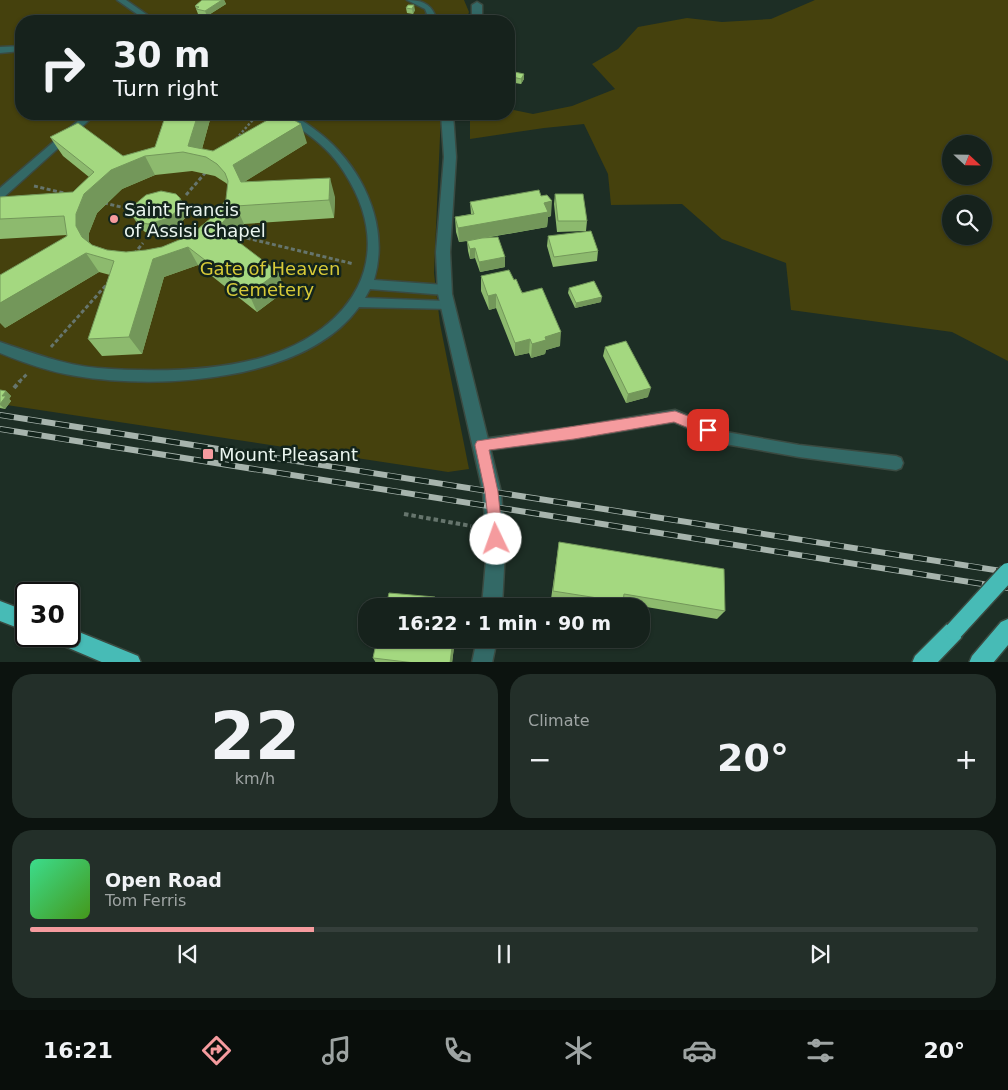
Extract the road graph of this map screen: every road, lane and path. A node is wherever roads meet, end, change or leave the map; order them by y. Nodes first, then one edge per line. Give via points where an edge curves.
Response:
1 (121, 0) edge
2 (412, 0) edge
3 (478, 5) dead end
4 (143, 15) edge
5 (431, 15) edge
6 (477, 15) edge
7 (15, 49) edge
8 (0, 50) edge
9 (84, 120) edge
10 (253, 120) edge
11 (293, 120) edge
12 (447, 120) edge
13 (232, 143) edge
14 (212, 165) edge
15 (14, 181) junction
16 (0, 194) edge
17 (186, 194) dead end
18 (69, 195) edge
19 (97, 201) edge
20 (134, 210) edge
21 (233, 234) dead end
22 (143, 243) dead end
23 (130, 258) edge
24 (371, 268) junction
25 (110, 280) edge
26 (367, 284) junction
27 (445, 290) junction
28 (356, 302) junction
29 (446, 306) junction
30 (0, 347) edge
31 (38, 361) junction
32 (482, 445) junction
33 (896, 463) dead end
34 (404, 514) dead end
35 (470, 526) dead end
36 (1008, 572) edge
37 (493, 598) edge
38 (0, 611) edge
39 (15, 617) edge
40 (1007, 631) edge
41 (80, 642) edge
42 (485, 648) edge
43 (130, 662) edge
44 (482, 662) edge
45 (922, 662) edge
46 (979, 662) edge

1 - 4 lane
2 - 5 lane via 428,8
3 - 6 street
7 - 8 lane
9 - 15 lane
10 - 13 path
11 - 24 lane via 340,157 356,182 373,232
12 - 27 street via 450,157 443,252
14 - 17 path
15 - 16 lane
15 - 18 path
19 - 20 path
21 - 24 path
22 - 23 path
24 - 26 lane
25 - 31 path
26 - 27 lane
26 - 28 lane
27 - 29 street
28 - 29 lane
28 - 31 lane via 311,341 282,356 245,367 132,374 76,371
29 - 32 street
30 - 31 lane
32 - 33 lane via 675,416 725,438
32 - 37 street via 496,528
34 - 35 path
36 - 45 highway, bridge
38 - 39 highway
40 - 46 highway
41 - 43 highway
42 - 44 street

